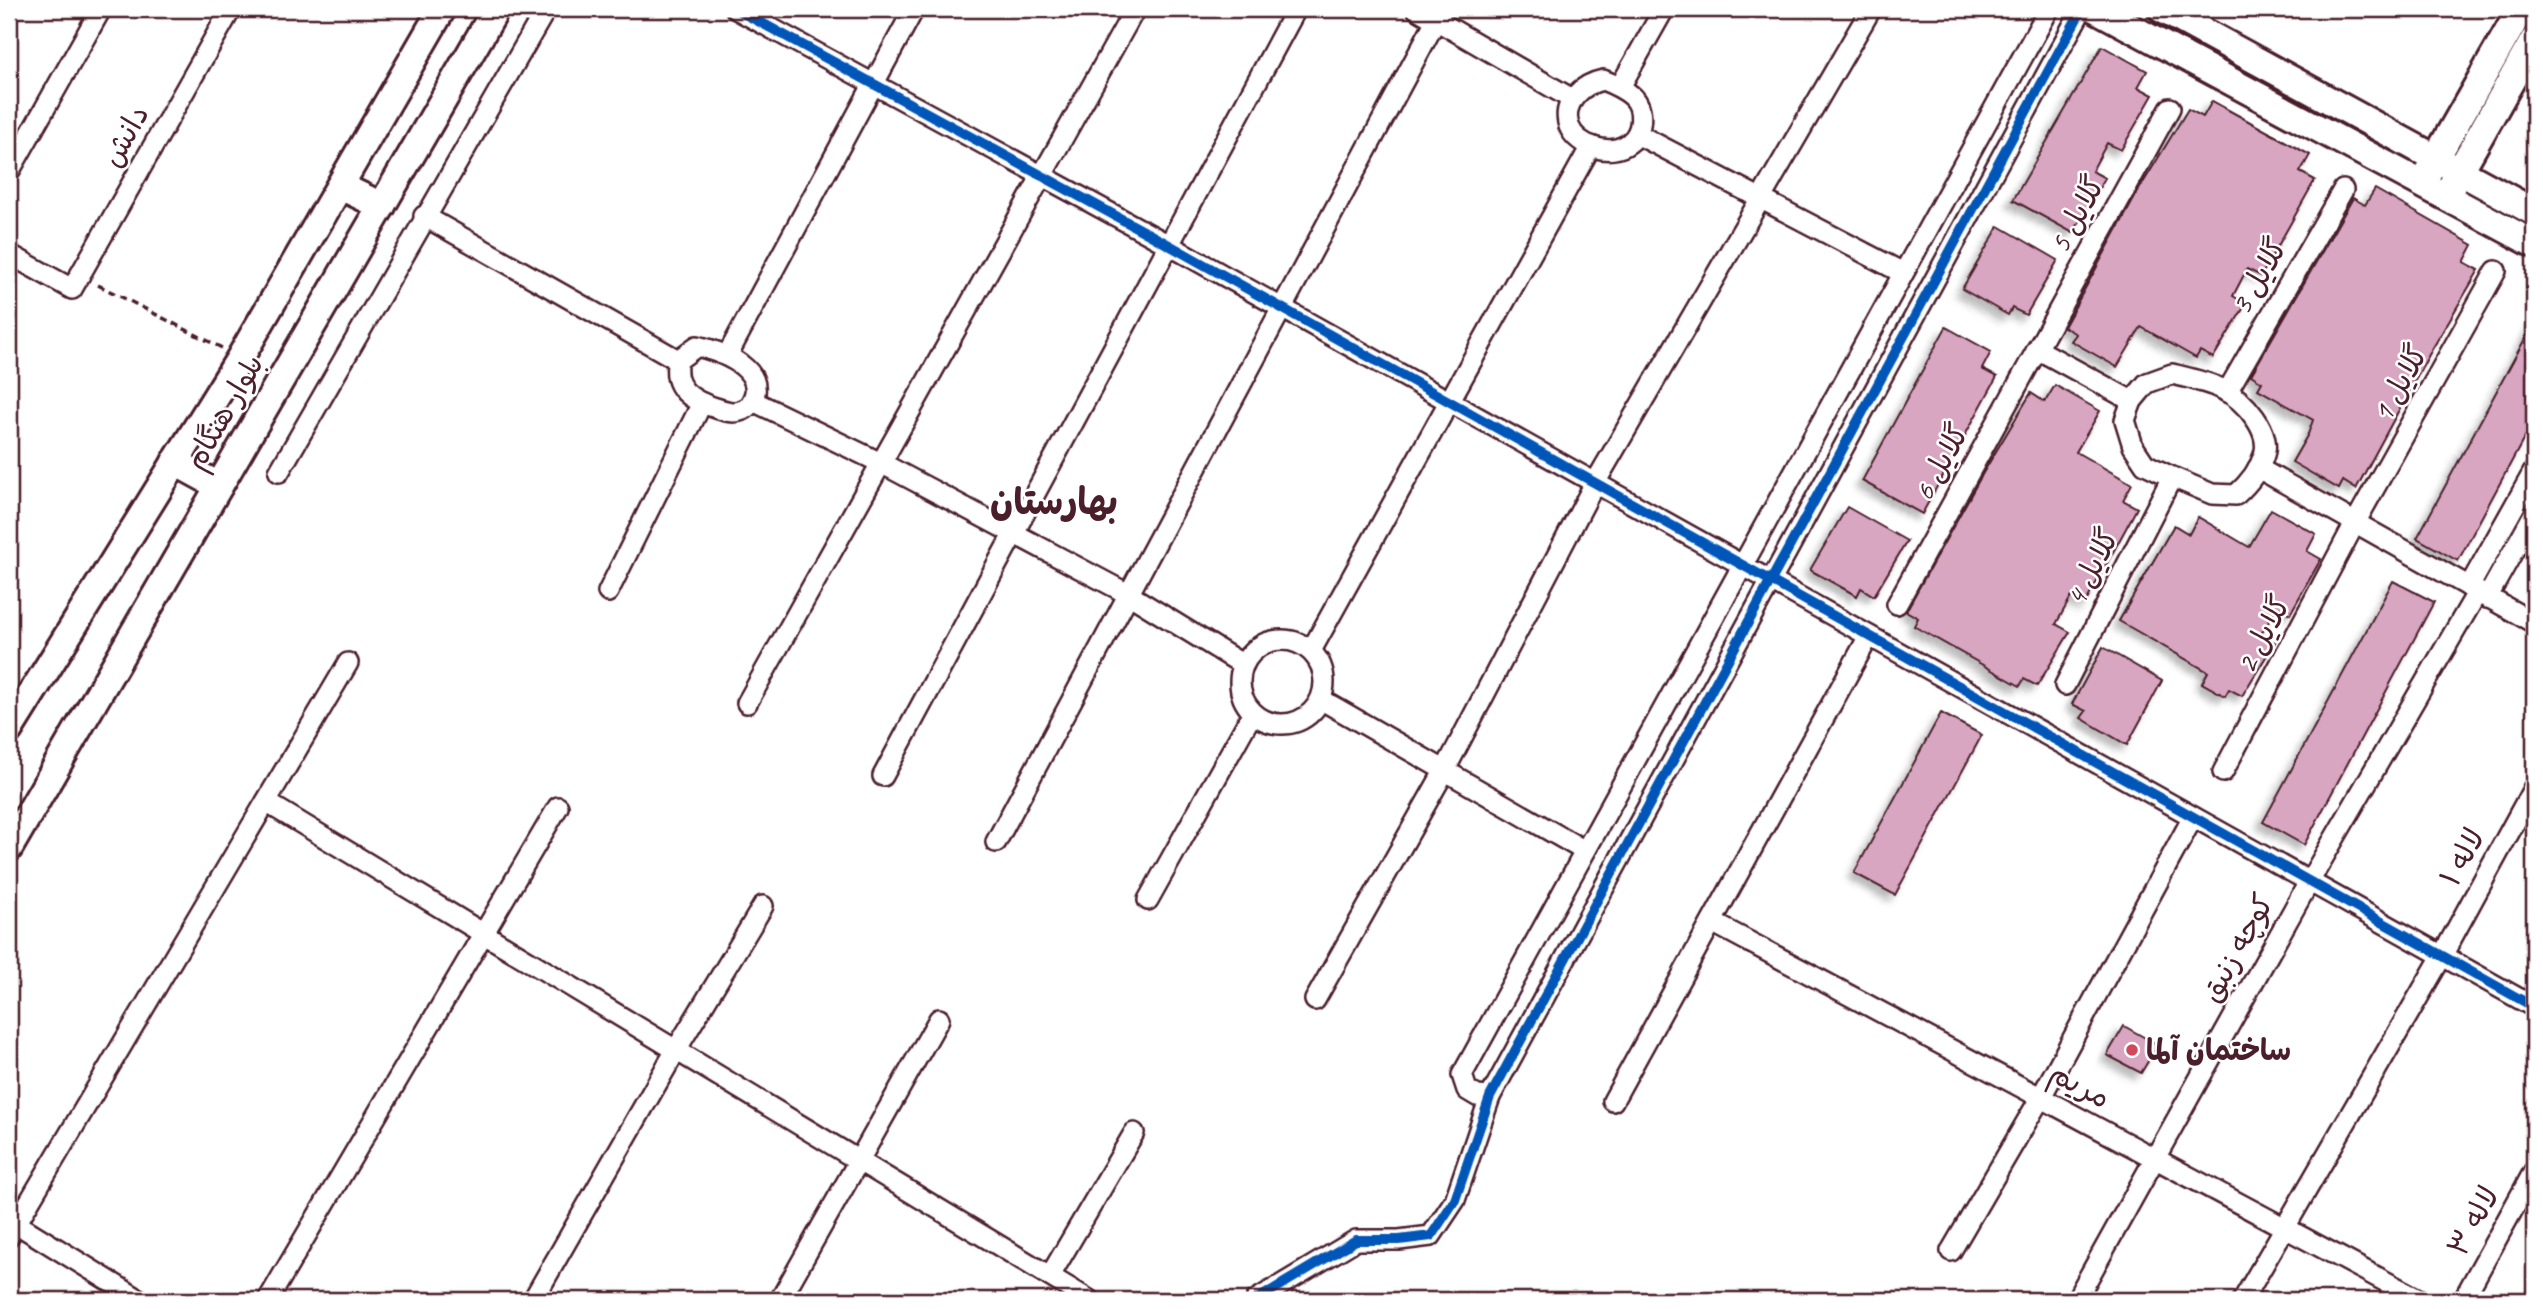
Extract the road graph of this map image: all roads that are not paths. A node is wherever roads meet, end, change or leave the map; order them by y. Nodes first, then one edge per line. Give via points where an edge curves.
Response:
1 (101, 9) edge
2 (442, 9) edge
3 (496, 9) edge
4 (546, 9) edge
5 (736, 9) edge
6 (914, 9) edge
7 (1135, 9) edge
8 (1296, 9) edge
9 (1417, 9) edge
10 (1664, 9) edge
11 (1871, 9) edge
12 (2049, 9) edge
13 (2082, 9) edge
14 (2096, 9) edge
15 (2162, 9) edge
16 (2521, 9) edge
17 (228, 10) edge
18 (1439, 14) edge
19 (2534, 40) edge
20 (874, 84) junction
21 (1620, 87) junction
22 (1572, 99) junction
23 (2170, 108) dead end
24 (1637, 134) junction
25 (1591, 146) junction
26 (2436, 158) junction
27 (2460, 171) junction
28 (9, 172) edge
29 (1042, 176) junction
30 (2422, 183) junction
31 (340, 186) junction
32 (2343, 190) dead end
33 (2446, 196) junction
34 (1761, 198) junction
35 (382, 206) junction
36 (2534, 212) edge
37 (425, 216) junction
38 (2534, 244) edge
39 (1169, 245) junction
40 (9, 254) edge
41 (2496, 271) dead end
42 (1903, 273) junction
43 (1281, 307) junction
44 (2037, 349) junction
45 (727, 356) junction
46 (678, 360) junction
47 (2227, 392) junction
48 (753, 401) junction
49 (1449, 401) junction
50 (2132, 401) junction
51 (702, 403) junction
52 (175, 462) junction
53 (881, 463) junction
54 (2258, 468) junction
55 (2534, 471) edge
56 (279, 472) dead end
57 (2172, 477) junction
58 (1595, 483) junction
59 (219, 486) junction
60 (2534, 514) edge
61 (2355, 523) junction
62 (1014, 533) junction
63 (1743, 565) junction
64 (1771, 581) junction
65 (608, 592) dead end
66 (2478, 593) junction
67 (1128, 594) junction
68 (1896, 604) dead end
69 (2534, 623) edge
70 (1869, 636) junction
71 (1312, 649) junction
72 (348, 663) dead end
73 (1242, 664) junction
74 (2066, 685) dead end
75 (1322, 699) junction
76 (747, 703) dead end
77 (1252, 714) junction
78 (9, 730) edge
79 (1445, 770) junction
80 (2223, 772) dead end
81 (884, 776) dead end
82 (2534, 787) edge
83 (266, 802) junction
84 (19, 806) edge
85 (558, 807) dead end
86 (2193, 817) junction
87 (996, 842) dead end
88 (9, 848) edge
89 (1585, 851) junction
90 (2309, 882) junction
91 (1148, 900) dead end
92 (763, 906) dead end
93 (1712, 922) junction
94 (485, 934) junction
95 (2442, 956) junction
96 (1315, 1000) dead end
97 (2534, 1007) edge
98 (939, 1019) dead end
99 (676, 1050) junction
100 (1490, 1097) junction
101 (2041, 1097) junction
102 (1613, 1101) dead end
103 (1134, 1133) dead end
104 (2154, 1158) junction
105 (860, 1161) junction
106 (2534, 1171) edge
107 (11, 1226) edge
108 (2285, 1228) junction
109 (1951, 1251) dead end
110 (1050, 1276) junction
111 (140, 1300) edge
112 (268, 1300) edge
113 (533, 1300) edge
114 (780, 1300) edge
115 (1090, 1300) edge
116 (1256, 1300) edge
117 (2076, 1300) edge
118 (2243, 1300) edge
119 (2420, 1300) edge
120 (2463, 1300) edge

1 - 28 street
2 - 31 main road, بلوار هنگام
3 - 35 main road, بلوار هنگام
4 - 37 street
5 - 20 street
6 - 20 street
7 - 29 street
8 - 39 street
9 - 18 street
10 - 21 street
11 - 34 street
12 - 42 street
13 - 64 street
14 - 30 main road
15 - 26 main road
16 - 26 main road
17 - 40 street, دانش via 76,283
18 - 22 street
18 - 43 street
19 - 27 main road
20 - 29 street
20 - 45 street
21 - 22 street via 1603,80 1591,82
21 - 24 street via 1634,97 1640,109
22 - 25 street via 1567,114 1570,128
23 - 44 street, گلایل 5
24 - 25 street via 1614,149
24 - 34 street
25 - 49 street
26 - 27 main road
26 - 30 main road
27 - 33 main road
27 - 36 main road
29 - 39 street
29 - 53 street
30 - 33 main road
31 - 35 main road
31 - 52 main road, بلوار هنگام
32 - 47 street, گلایل 3
33 - 38 main road
34 - 42 street
34 - 58 street
35 - 59 main road, بلوار هنگام
37 - 46 street
37 - 56 street
39 - 43 street
39 - 62 street
41 - 61 street, گلایل 1
42 - 63 street
43 - 49 street
43 - 67 street
44 - 50 street
44 - 68 street, گلایل 6
45 - 46 street via 697,346
45 - 48 street via 751,375 756,387
46 - 51 street via 678,383
47 - 50 street via 2172,374 2147,383
47 - 54 street via 2255,417 2265,441
48 - 51 street via 744,410 732,412
48 - 53 street
49 - 58 street
49 - 71 street
50 - 57 street via 2125,420 2133,446 2145,464
51 - 65 street
52 - 59 main road
52 - 78 main road, بلوار هنگام
53 - 62 street
53 - 76 street
54 - 57 street via 2236,495 2212,494
54 - 61 street
55 - 66 street
57 - 74 street, گلایل 4
58 - 63 street
58 - 79 street
59 - 84 main road, بلوار هنگام
60 - 66 street
61 - 66 street
61 - 80 street, گلایل 2
62 - 67 street
62 - 81 street
63 - 64 street
63 - 89 street
64 - 70 street
64 - 100 street
66 - 69 street
66 - 90 street, کوچه زنبق
67 - 73 street
67 - 87 street
70 - 86 street
70 - 93 street
71 - 73 street via 1287,638 1261,644
71 - 75 street via 1325,673
72 - 83 street
73 - 77 street via 1239,691
75 - 77 street via 1304,720 1277,725
75 - 79 street
77 - 91 street
79 - 89 street
79 - 96 street
82 - 95 street, لاله ۱
83 - 94 street
83 - 107 street
84 - 88 main road, بلوار هنگام
85 - 94 street
86 - 90 street
86 - 101 street
89 - 100 street via 1462,1074 1467,1090
90 - 95 street
90 - 104 street, کوچه زنبق
92 - 99 street
93 - 101 street, مریم
93 - 102 street
94 - 99 street
94 - 112 street
95 - 97 street
95 - 108 street, لاله ۱
98 - 105 street
99 - 105 street
99 - 113 street
100 - 116 street via 1455,1200 1431,1236 1356,1240
101 - 104 street, مریم
101 - 109 street
103 - 110 street
104 - 108 street, مریم
104 - 117 street, کوچه زنبق
105 - 110 street
105 - 114 street
106 - 120 street, لاله ۳
107 - 111 street
108 - 118 street, لاله ۱
108 - 119 street, مریم
110 - 115 street

